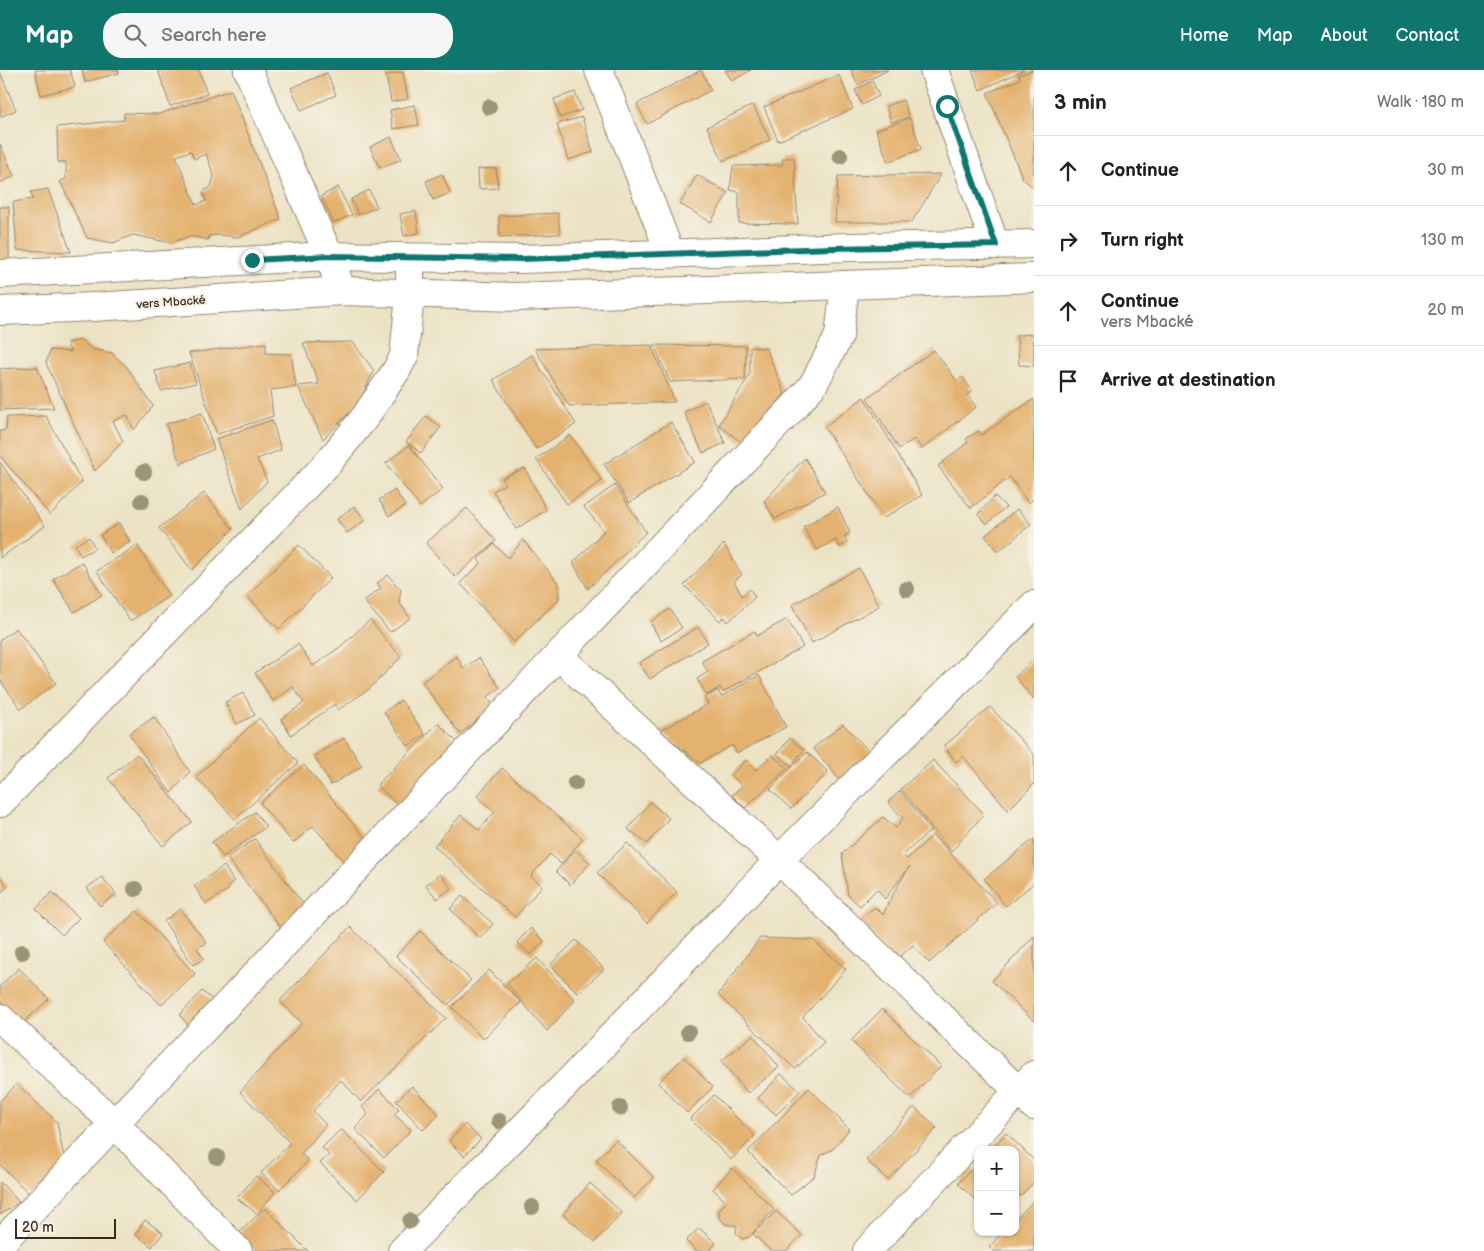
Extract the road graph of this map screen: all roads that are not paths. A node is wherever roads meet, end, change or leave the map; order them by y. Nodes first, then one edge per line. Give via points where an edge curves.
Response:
1 (248, 70) edge
2 (599, 70) edge
3 (934, 70) edge
4 (1034, 244) edge
5 (996, 245) junction
6 (670, 253) junction
7 (329, 256) junction
8 (410, 258) junction
9 (0, 274) edge
10 (1034, 278) edge
11 (845, 285) junction
12 (342, 292) junction
13 (410, 295) junction
14 (0, 311) edge
15 (1034, 605) edge
16 (559, 656) junction
17 (0, 803) edge
18 (779, 860) junction
19 (0, 1018) edge
20 (1029, 1090) edge
21 (115, 1124) junction
22 (0, 1244) edge
23 (238, 1251) edge
24 (402, 1251) edge
25 (867, 1251) edge

1 - 7 street
2 - 6 street
3 - 5 street
4 - 5 street
5 - 6 street
6 - 8 street via 522,259
7 - 8 street
7 - 9 street
7 - 12 street
8 - 13 street
10 - 11 street, vers Mbacké
11 - 13 street, vers Mbacké via 517,297
11 - 16 street via 839,336 813,385
12 - 13 street, vers Mbacké
12 - 14 street, vers Mbacké
13 - 17 street via 404,356 365,417 328,463
15 - 18 street
16 - 18 street
16 - 21 street
18 - 20 street
18 - 24 street via 574,1077
19 - 21 street
20 - 25 street
21 - 22 street
21 - 23 street

